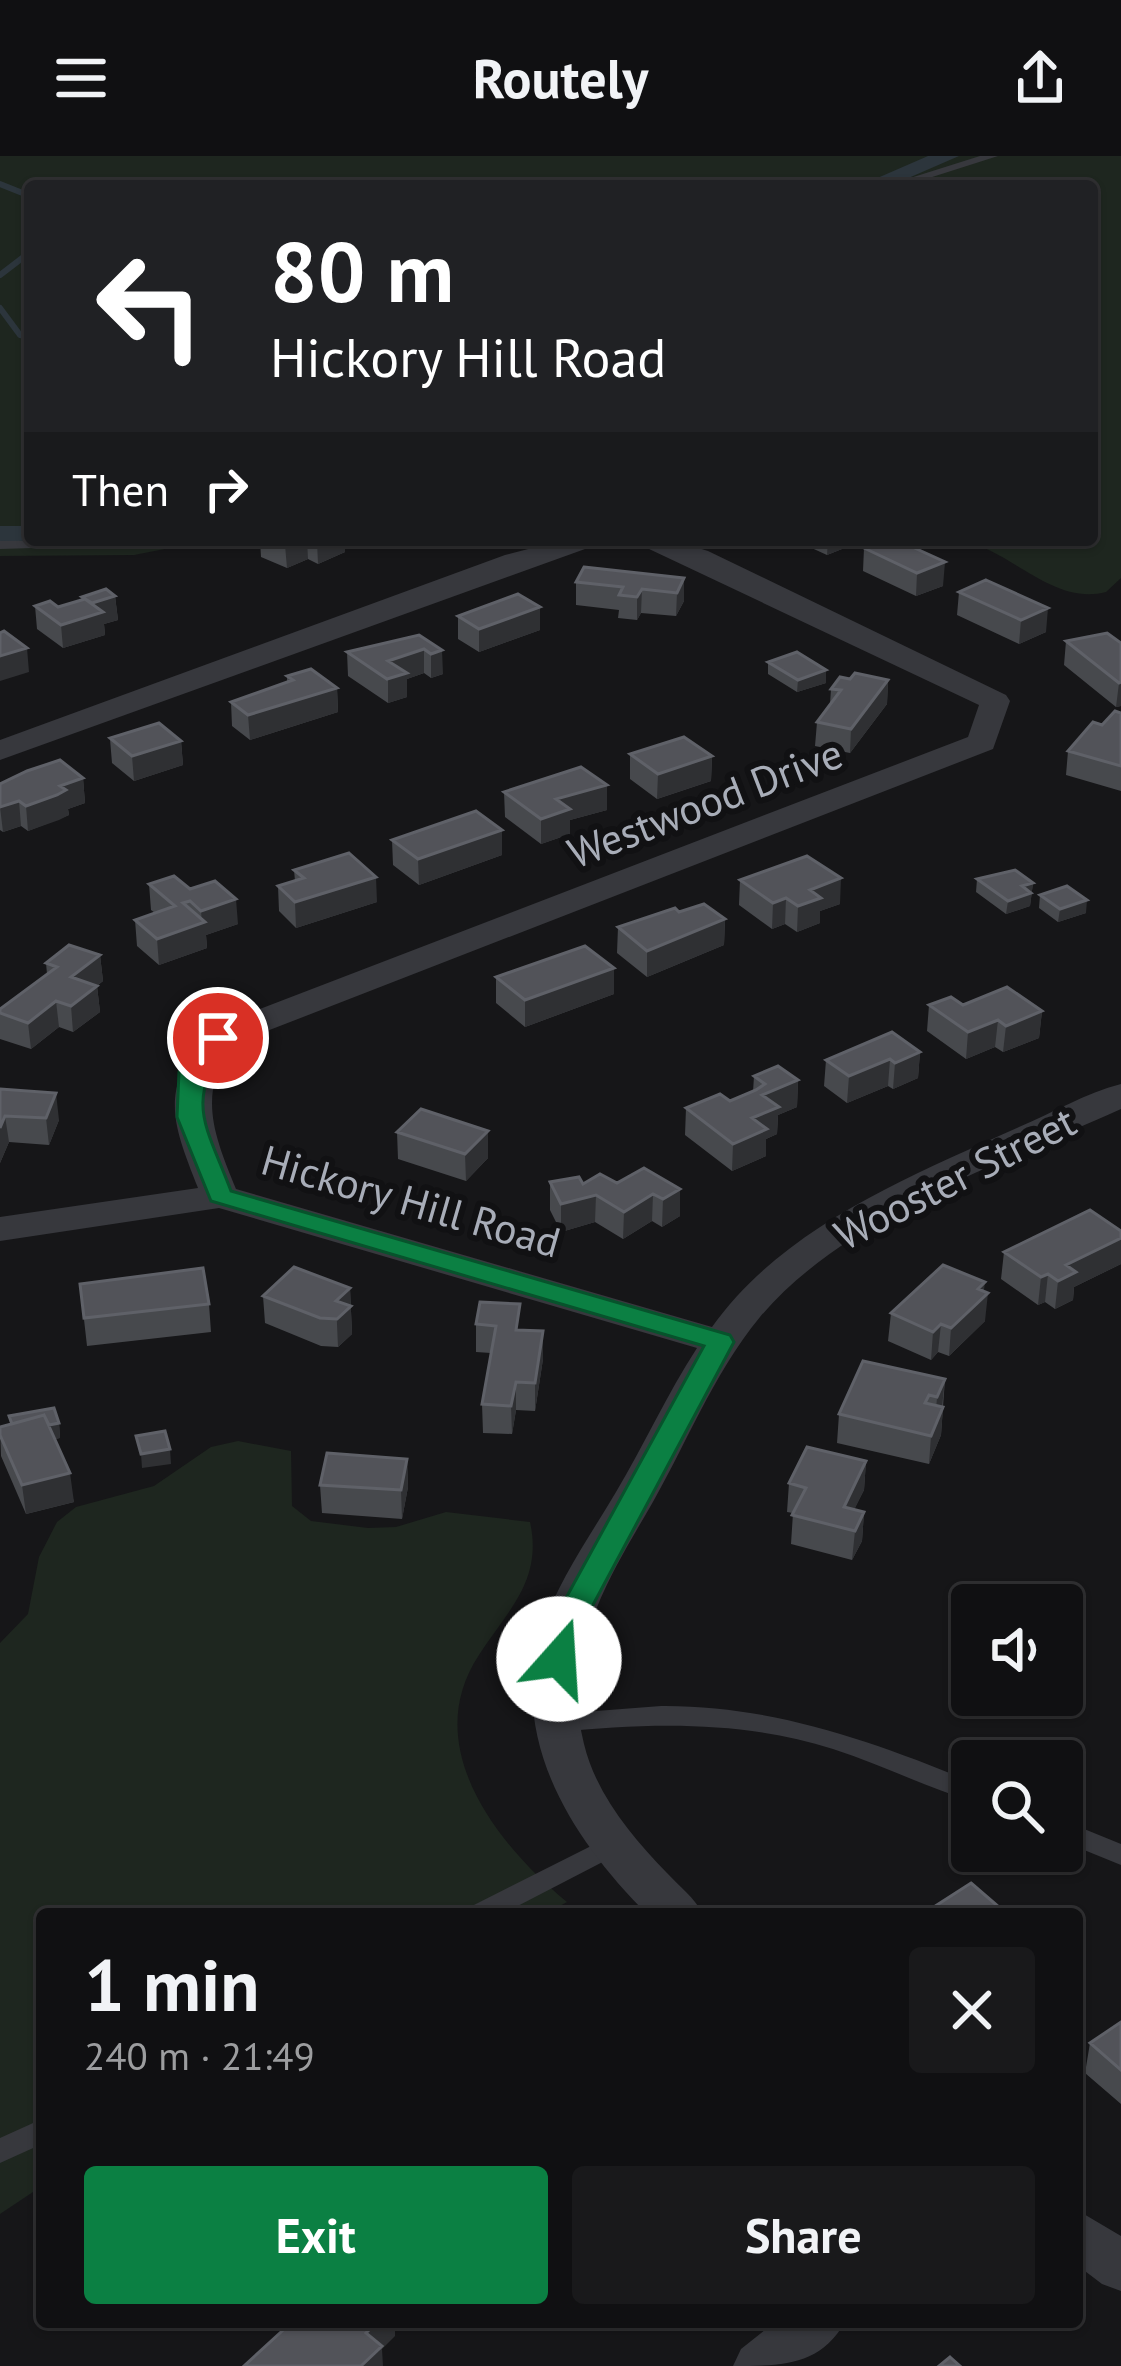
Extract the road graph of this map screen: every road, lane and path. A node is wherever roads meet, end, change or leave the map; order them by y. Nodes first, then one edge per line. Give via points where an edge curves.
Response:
1 (992, 156) edge
2 (911, 180) edge
3 (574, 546) edge
4 (663, 546) edge
5 (0, 752) edge
6 (1121, 1095) edge
7 (220, 1196) junction
8 (0, 1229) edge
9 (720, 1342) junction
10 (557, 1723) junction
11 (951, 1783) edge
12 (1083, 1839) edge
13 (610, 1846) junction
14 (1121, 1855) edge
15 (490, 1908) edge
16 (672, 1908) edge
17 (36, 2135) edge
18 (0, 2151) edge
19 (1083, 2238) edge
20 (1121, 2268) edge
21 (809, 2328) edge
22 (761, 2366) edge

1 - 2 lane
3 - 5 street
4 - 7 street, Westwood Drive via 995,700 982,742 218,1038 192,1072 190,1117
6 - 9 street, Wooster Street via 894,1201 787,1269
7 - 8 street, Hickory Hill Road
7 - 9 street, Hickory Hill Road
9 - 10 street, Wooster Street via 564,1629
10 - 11 lane via 697,1715 794,1728
10 - 13 street, Wooster Street via 564,1763
12 - 14 lane
13 - 15 lane
13 - 16 street, Wooster Street
17 - 18 lane
19 - 20 street
21 - 22 street

